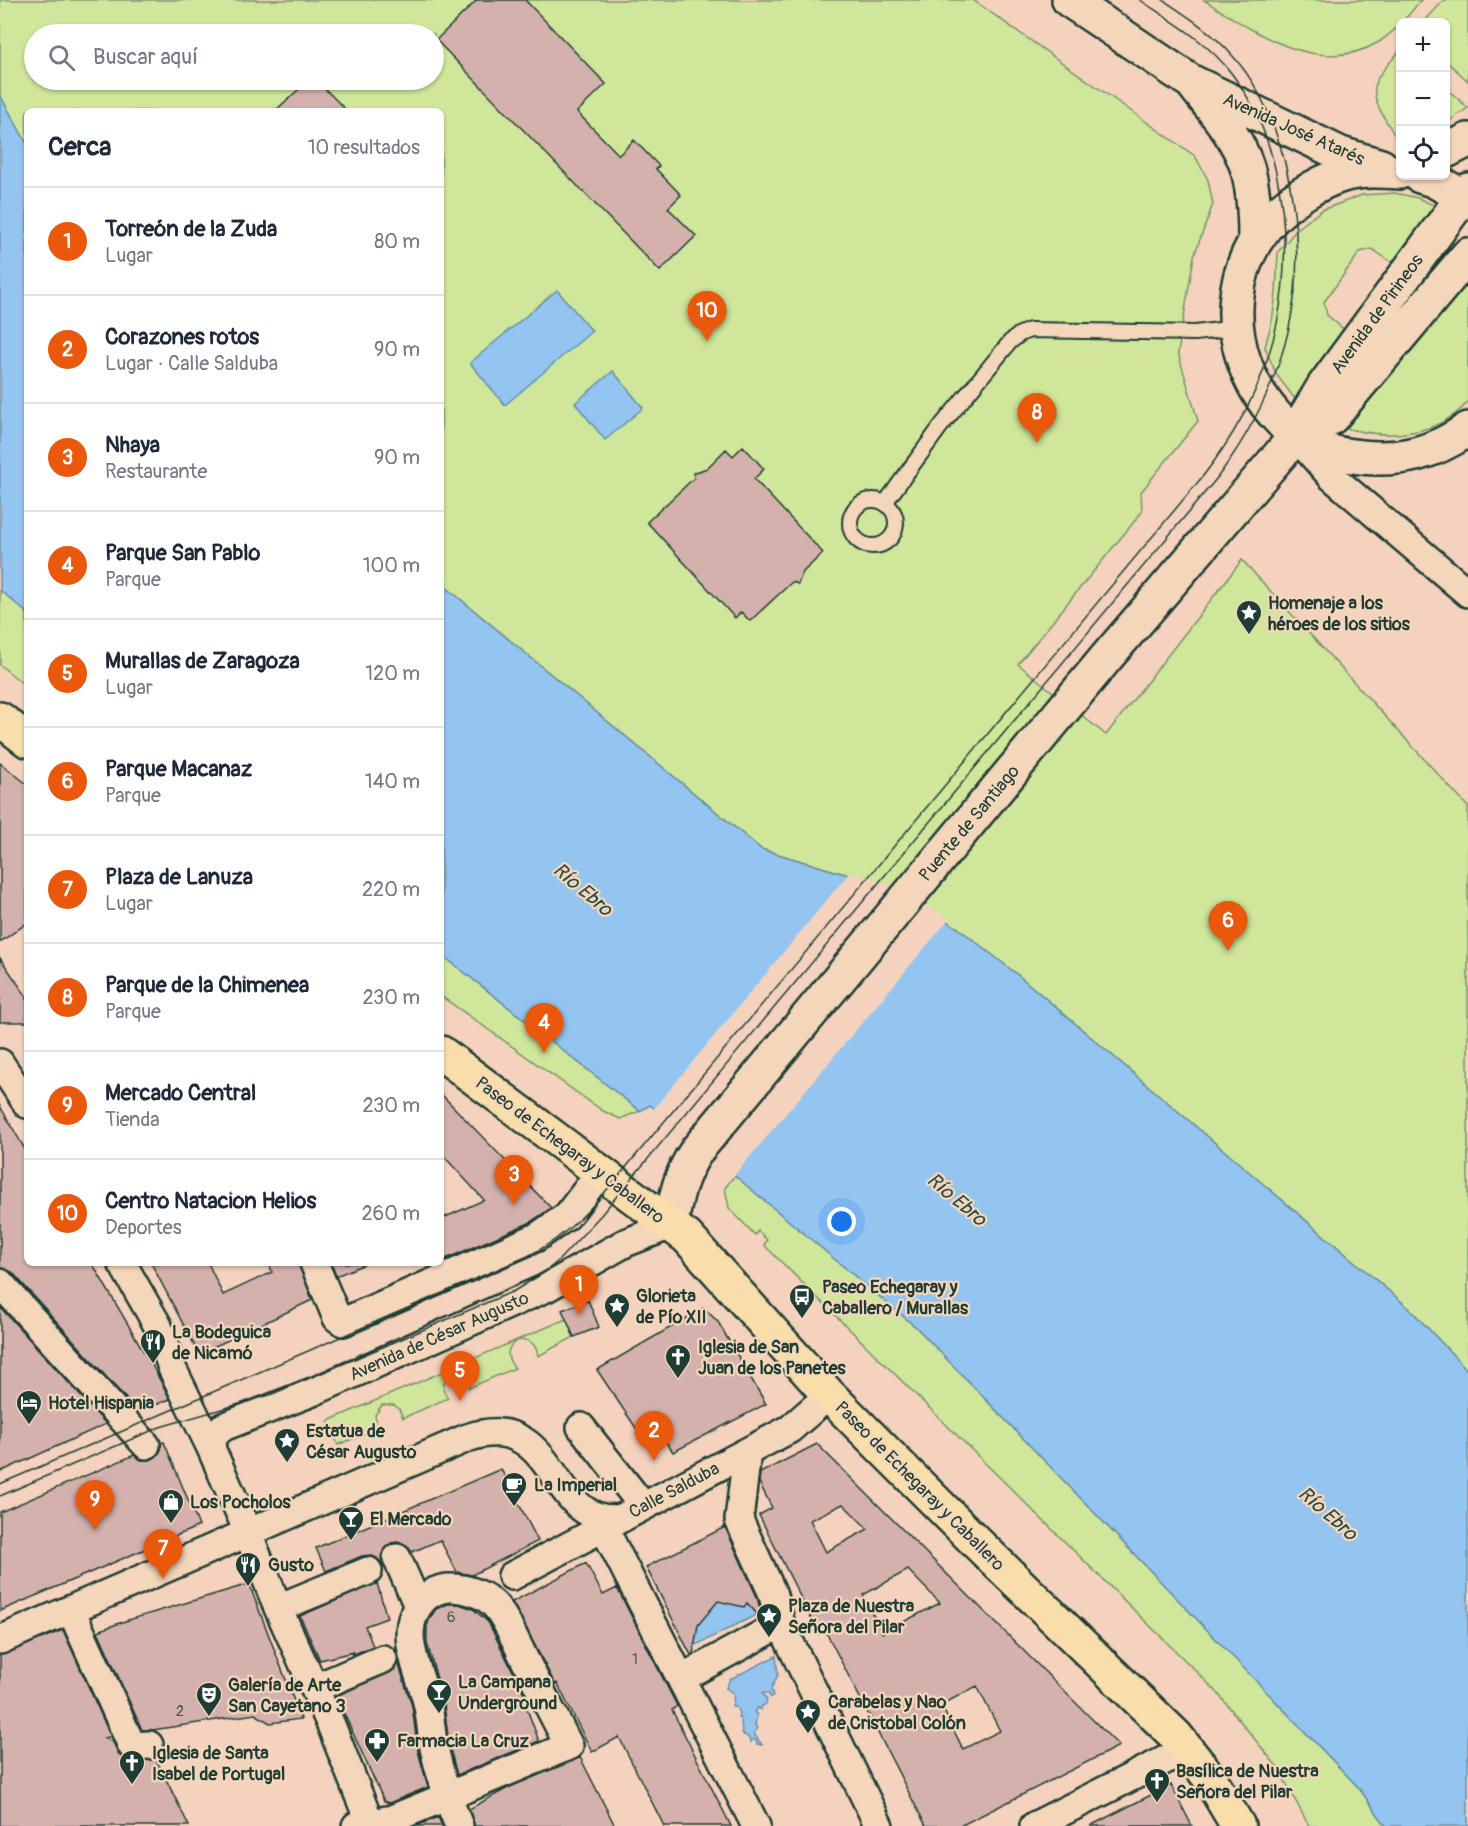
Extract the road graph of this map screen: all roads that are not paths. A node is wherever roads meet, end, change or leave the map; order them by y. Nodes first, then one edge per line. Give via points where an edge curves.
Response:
1 (1069, 0) edge
2 (1190, 81) junction
3 (1468, 140) edge
4 (1450, 150) edge
5 (1396, 170) edge
6 (1396, 171) edge
7 (1433, 180) edge
8 (1466, 195) edge
9 (1255, 240) junction
10 (1468, 255) edge
11 (1236, 328) junction
12 (1468, 429) edge
13 (1296, 436) junction
14 (885, 503) dead end
15 (1468, 593) edge
16 (0, 719) edge
17 (24, 738) edge
18 (444, 1055) edge
19 (0, 1063) edge
20 (18, 1094) edge
21 (600, 1173) junction
22 (671, 1225) junction
23 (124, 1266) edge
24 (315, 1266) edge
25 (430, 1272) edge
26 (0, 1283) edge
27 (829, 1395) junction
28 (581, 1427) dead end
29 (146, 1445) dead end
30 (210, 1446) junction
31 (747, 1452) junction
32 (617, 1517) junction
33 (248, 1533) junction
34 (397, 1558) dead end
35 (368, 1570) dead end
36 (512, 1576) dead end
37 (418, 1606) junction
38 (278, 1608) junction
39 (71, 1610) junction
40 (781, 1624) junction
41 (0, 1640) edge
42 (397, 1652) junction
43 (682, 1678) junction
44 (315, 1688) junction
45 (149, 1744) dead end
46 (1187, 1749) junction
47 (446, 1796) junction
48 (366, 1825) edge
49 (459, 1826) edge
50 (756, 1826) edge
51 (879, 1826) edge
52 (1034, 1826) edge
53 (1238, 1826) edge

1 - 2 main road, Avenida José Atarés
2 - 5 main road, Avenida José Atarés via 1341,154
2 - 9 main road, Avenida José Atarés via 1232,137 1247,166
3 - 4 main road
6 - 9 main road via 1344,174 1317,184 1277,213
7 - 8 main road, Avenida de Pirineos
8 - 13 main road, Avenida de Pirineos via 1324,386
9 - 11 main road via 1236,297
10 - 13 main road, Avenida de Pirineos via 1332,417
11 - 13 main road via 1251,380 1264,402
11 - 14 lane via 1196,333 1020,333 941,426
12 - 13 main road via 1429,452 1377,459 1345,456
13 - 15 street via 1332,477
13 - 22 main road, Puente de Santiago via 697,1150 679,1182
16 - 17 main road
18 - 21 main road, Paseo de Echegaray y Caballero
19 - 20 street
21 - 22 main road, Paseo de Echegaray y Caballero
21 - 25 street via 574,1210 537,1237
22 - 27 main road, Paseo de Echegaray y Caballero via 716,1268
22 - 30 street, Avenida de César Augusto via 625,1243 538,1292 315,1391 223,1426
23 - 30 street via 159,1326 172,1368
24 - 25 street via 335,1313 343,1322
26 - 29 street
27 - 31 street, Calle Salduba via 790,1429
27 - 46 main road, Paseo de Echegaray y Caballero
28 - 32 street
30 - 33 street
31 - 32 street, Calle Salduba
31 - 40 street via 739,1520 772,1592
32 - 33 street via 579,1506 536,1450 513,1435 492,1431 467,1438
32 - 36 street, Calle Salduba
32 - 43 street
33 - 38 street
33 - 39 street
34 - 37 street
35 - 38 street
37 - 42 street
37 - 47 street via 442,1588 459,1588 496,1607 569,1746
38 - 44 street
39 - 41 street
39 - 45 street via 132,1746
40 - 43 street
40 - 51 street
42 - 44 street
42 - 47 street via 418,1674 428,1704
43 - 50 street
44 - 48 street via 366,1809
46 - 52 street
46 - 53 main road, Paseo de Echegaray y Caballero
47 - 48 street via 392,1819
47 - 49 street

